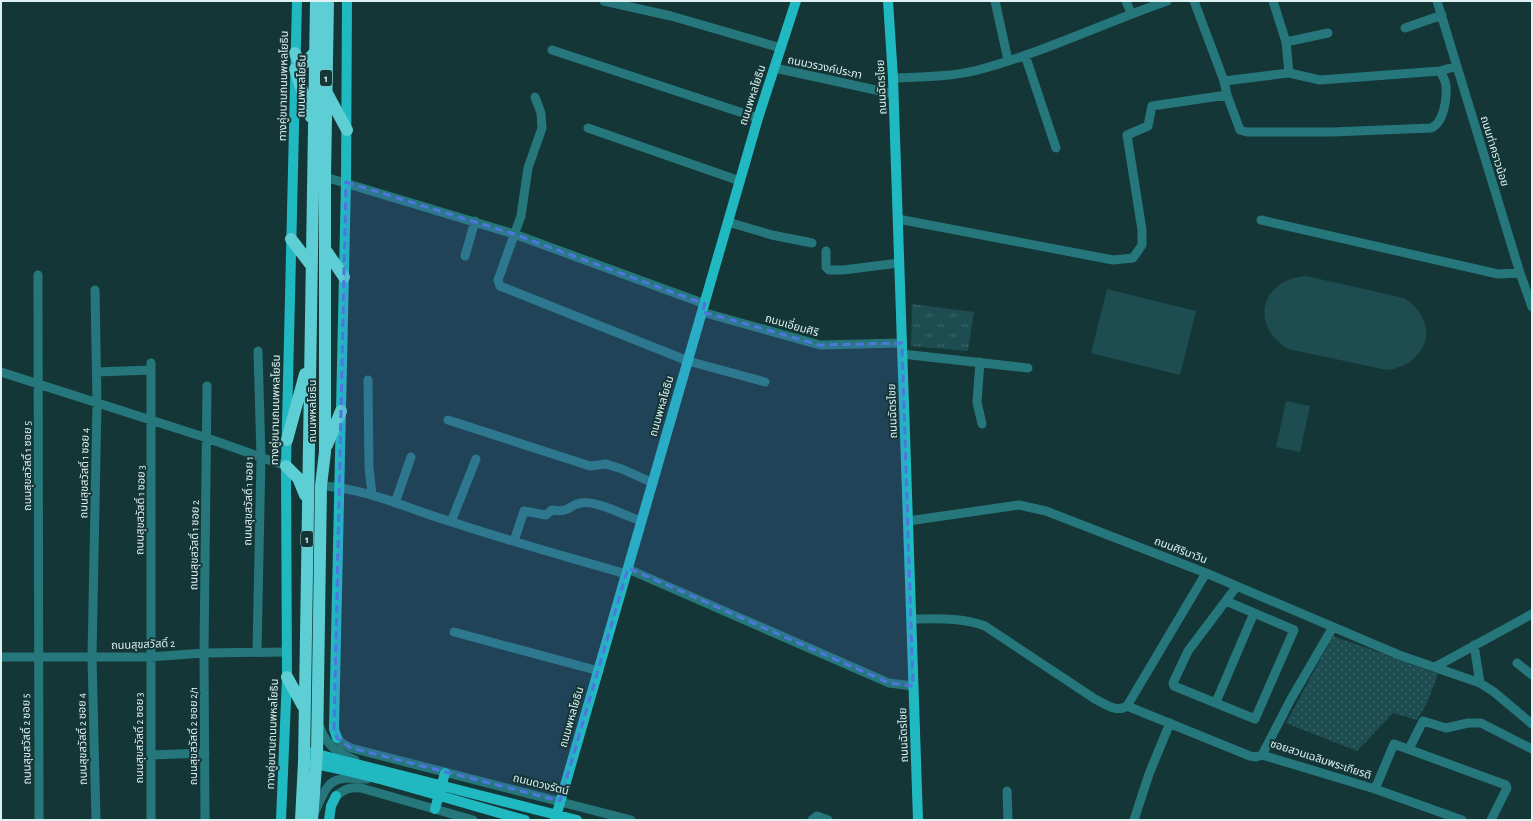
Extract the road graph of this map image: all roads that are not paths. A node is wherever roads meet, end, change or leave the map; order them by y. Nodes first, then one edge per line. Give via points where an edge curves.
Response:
1 (297, 1) edge
2 (316, 1) edge
3 (347, 1) edge
4 (604, 1) edge
5 (796, 1) edge
6 (888, 1) edge
7 (995, 1) edge
8 (1126, 1) edge
9 (1167, 1) edge
10 (1194, 1) edge
11 (1273, 1) edge
12 (1437, 1) edge
13 (328, 2) edge
14 (1131, 14) junction
15 (1442, 15) junction
16 (1406, 28) dead end
17 (1328, 33) dead end
18 (1286, 42) junction
19 (781, 48) junction
20 (552, 50) dead end
21 (315, 52) junction
22 (296, 53) junction
23 (1025, 55) junction
24 (1008, 60) junction
25 (1457, 66) junction
26 (775, 68) junction
27 (295, 69) junction
28 (1440, 71) junction
29 (1290, 73) junction
30 (893, 78) junction
31 (1224, 81) junction
32 (326, 92) junction
33 (894, 94) junction
34 (1227, 96) junction
35 (535, 97) dead end
36 (758, 118) junction
37 (314, 126) junction
38 (347, 126) junction
39 (588, 128) dead end
40 (1056, 148) dead end
41 (319, 177) junction
42 (346, 182) junction
43 (740, 182) junction
44 (898, 218) junction
45 (1261, 220) dead end
46 (475, 221) junction
47 (728, 222) junction
48 (514, 234) junction
49 (291, 239) junction
50 (812, 243) dead end
51 (325, 249) junction
52 (826, 251) dead end
53 (465, 256) dead end
54 (899, 263) junction
55 (311, 265) junction
56 (1520, 273) junction
57 (38, 275) dead end
58 (344, 277) junction
59 (95, 290) dead end
60 (1532, 307) edge
61 (704, 308) junction
62 (902, 343) junction
63 (258, 351) dead end
64 (902, 354) junction
65 (310, 355) junction
66 (688, 361) junction
67 (980, 362) junction
68 (1028, 368) dead end
69 (1, 372) edge
70 (97, 372) junction
71 (368, 380) dead end
72 (765, 382) dead end
73 (39, 384) junction
74 (207, 386) dead end
75 (98, 404) junction
76 (341, 411) junction
77 (448, 420) dead end
78 (152, 422) junction
79 (982, 424) dead end
80 (207, 438) junction
81 (286, 440) junction
82 (325, 452) junction
83 (261, 457) junction
84 (411, 457) dead end
85 (476, 460) dead end
86 (286, 466) junction
87 (653, 483) junction
88 (321, 486) junction
89 (339, 487) junction
90 (372, 494) junction
91 (307, 499) junction
92 (395, 503) junction
93 (641, 521) junction
94 (908, 521) junction
95 (451, 522) junction
96 (514, 541) junction
97 (627, 571) junction
98 (1206, 573) junction
99 (1237, 586) junction
100 (1226, 601) junction
101 (1254, 613) junction
102 (1532, 614) edge
103 (911, 619) junction
104 (1333, 627) junction
105 (454, 632) dead end
106 (1474, 645) junction
107 (257, 651) junction
108 (286, 652) junction
109 (204, 653) junction
110 (1, 657) edge
111 (37, 657) junction
112 (92, 657) junction
113 (150, 657) junction
114 (1517, 663) dead end
115 (1435, 668) junction
116 (599, 671) junction
117 (1532, 675) edge
118 (287, 677) junction
119 (1480, 683) junction
120 (913, 686) junction
121 (1216, 702) junction
122 (1127, 706) junction
123 (304, 707) junction
124 (317, 720) junction
125 (1170, 723) junction
126 (1532, 724) edge
127 (337, 738) joint
128 (1409, 749) junction
129 (1532, 749) edge
130 (205, 753) junction
131 (151, 755) junction
132 (1262, 755) junction
133 (304, 757) junction
134 (317, 759) junction
135 (368, 766) junction
136 (445, 773) junction
137 (392, 781) junction
138 (442, 785) junction
139 (1375, 789) junction
140 (1006, 791) dead end
141 (336, 796) joint
142 (438, 797) junction
143 (560, 801) junction
144 (435, 809) junction
145 (556, 817) edge
146 (312, 818) edge
147 (39, 820) edge
148 (96, 820) edge
149 (151, 820) edge
150 (205, 820) edge
151 (281, 820) edge
152 (301, 820) edge
153 (330, 820) edge
154 (473, 820) edge
155 (525, 820) edge
156 (577, 820) edge
157 (631, 820) edge
158 (812, 820) edge
159 (828, 820) edge
160 (918, 820) edge
161 (1008, 820) edge
162 (1134, 820) edge
163 (1462, 820) edge
164 (1491, 820) edge

1 - 22 main road, ทางคู่ขนานถนนพหลโยธิน / 1
2 - 21 highway, ถนนพหลโยธิน / 1
3 - 38 main road, 1
4 - 19 street via 671,16
5 - 19 main road, ถนนพหลโยธิน
6 - 30 main road, ถนนฉัตรไชย
7 - 24 street
8 - 14 street
9 - 14 street
10 - 31 street
11 - 18 street
12 - 15 street, ถนนท่าคราวน้อย
13 - 32 highway, ถนนพหลโยธิน / 1
14 - 23 street
15 - 16 street
15 - 25 street, ถนนท่าคราวน้อย
17 - 18 street
18 - 29 street
19 - 26 main road, ถนนพหลโยธิน
20 - 36 street
21 - 22 highway via 306,62 297,58
21 - 37 highway, ถนนพหลโยธิน / 1
22 - 27 main road, ทางคู่ขนานถนนพหลโยธิน / 1
23 - 24 street
23 - 40 street
24 - 30 street via 977,70 943,76
25 - 28 street
25 - 56 street, ถนนท่าคราวน้อย
26 - 33 street, ถนนวรวงค์ประภา
26 - 36 main road, ถนนพหลโยธิน
27 - 37 highway
27 - 49 main road, ทางคู่ขนานถนนพหลโยธิน / 1
28 - 29 street via 1320,80
28 - 34 street via 1446,84 1445,99 1439,120 1436,126 1431,128 1246,132 1240,130
29 - 31 street
30 - 33 main road, ถนนฉัตรไชย
31 - 34 street
32 - 38 highway
32 - 41 highway, ถนนพหลโยธิน / 1
33 - 44 main road, ถนนฉัตรไชย
34 - 44 street via 1152,106 1148,126 1127,135 1142,230 1142,245 1133,258 1113,260
35 - 48 street via 541,113 542,128 531,156 521,216
36 - 43 main road, ถนนพหลโยธิน
37 - 41 highway, ถนนพหลโยธิน / 1
38 - 42 main road, 1
39 - 43 street
41 - 42 street, ถนนเอี่ยมศิริ
41 - 51 highway, ถนนพหลโยธิน / 1
41 - 55 highway, ถนนพหลโยธิน / 1
42 - 46 street, ถนนเอี่ยมศิริ
42 - 58 main road, 1
43 - 47 main road, ถนนพหลโยธิน
44 - 54 main road, ถนนฉัตรไชย
45 - 56 street via 1498,274
46 - 48 street, ถนนเอี่ยมศิริ
46 - 53 street
47 - 50 street
47 - 61 main road, ถนนพหลโยธิน
48 - 61 street, ถนนเอี่ยมศิริ
48 - 66 street via 498,280 500,286
49 - 55 highway
49 - 81 main road, ทางคู่ขนานถนนพหลโยธิน / 1
51 - 58 highway
51 - 82 highway, ถนนพหลโยธิน / 1
52 - 54 street via 826,267 829,270
54 - 62 main road, ถนนฉัตรไชย
55 - 65 highway, ถนนพหลโยธิน / 1
56 - 60 street, ถนนท่าคราวน้อย
57 - 73 street, ถนนสุขสวัสดิ์ 1 ซอย 5
58 - 76 main road, 1
59 - 70 street, ถนนสุขสวัสดิ์ 1 ซอย 4
61 - 62 street, ถนนเอี่ยมศิริ via 820,345
61 - 66 main road, ถนนพหลโยธิน
62 - 64 main road, ถนนฉัตรไชย
63 - 83 street, ถนนสุขสวัสดิ์ 1 ซอย 1
64 - 67 street
64 - 94 main road, ถนนฉัตรไชย
65 - 81 highway
65 - 91 highway, ถนนพหลโยธิน / 1
66 - 72 street
66 - 87 main road, ถนนพหลโยธิน
67 - 68 street
67 - 79 street via 977,402
69 - 73 street
70 - 75 street, ถนนสุขสวัสดิ์ 1 ซอย 4
70 - 78 street, ถนนสุขสวัสดิ์ 1 ซอย 3 via 151,367
71 - 90 street via 369,468
73 - 75 street
73 - 111 street, ถนนสุขสวัสดิ์ 1 ซอย 5
74 - 80 street, ถนนสุขสวัสดิ์ 1 ซอย 2
75 - 78 street
75 - 112 street, ถนนสุขสวัสดิ์ 1 ซอย 4
76 - 82 highway
76 - 89 main road, 1
77 - 87 street via 590,466 606,464
78 - 80 street
78 - 113 street, ถนนสุขสวัสดิ์ 1 ซอย 3
80 - 83 street
80 - 109 street, ถนนสุขสวัสดิ์ 1 ซอย 2
81 - 86 main road, ทางคู่ขนานถนนพหลโยธิน / 1
82 - 88 highway, ถนนพหลโยธิน / 1
83 - 86 street
83 - 107 street, ถนนสุขสวัสดิ์ 1 ซอย 1
84 - 92 street
85 - 95 street
86 - 91 highway via 298,478
86 - 108 main road, ทางคู่ขนานถนนพหลโยธิน / 1
87 - 93 main road, ถนนพหลโยธิน
88 - 89 street
88 - 124 highway, ถนนพหลโยธิน / 1
89 - 90 street
89 - 127 main road, 1 via 334,729
90 - 92 street
91 - 123 highway, ถนนพหลโยธิน / 1
92 - 95 street
93 - 96 street via 586,503 580,503 566,511 552,510 546,515 524,511
93 - 97 main road, ถนนพหลโยธิน
94 - 98 street, ถนนศิรินาวิน via 1019,505 1046,511
94 - 103 main road, ถนนฉัตรไชย
95 - 96 street
96 - 97 street
97 - 116 main road, ถนนพหลโยธิน
97 - 120 street via 889,684
98 - 99 street, ถนนศิรินาวิน
98 - 122 street
99 - 100 street
99 - 104 street, ถนนศิรินาวิน
100 - 101 street
100 - 121 street via 1188,651 1173,683 1174,686
101 - 121 street
101 - 121 street via 1294,630 1255,719
102 - 106 street
103 - 120 main road, ถนนฉัตรไชย
103 - 122 street via 944,619 981,624 1095,699 1115,708
104 - 115 street, ถนนศิรินาวิน
104 - 132 street, ซอยสวนเฉลิมพระเกียรติ
105 - 116 street
106 - 115 street
106 - 119 street
107 - 108 street, ถนนสุขสวัสดิ์ 2
107 - 109 street, ถนนสุขสวัสดิ์ 2
108 - 118 main road, ทางคู่ขนานถนนพหลโยธิน / 1
109 - 113 street, ถนนสุขสวัสดิ์ 2
109 - 130 street, ถนนสุขสวัสดิ์ 2 ซอย 2/1
110 - 111 street, ถนนสุขสวัสดิ์ 2
111 - 112 street, ถนนสุขสวัสดิ์ 2
111 - 147 street, ถนนสุขสวัสดิ์ 2 ซอย 5
112 - 113 street, ถนนสุขสวัสดิ์ 2
112 - 148 street, ถนนสุขสวัสดิ์ 2 ซอย 4
113 - 131 street, ถนนสุขสวัสดิ์ 2 ซอย 3
114 - 117 street
115 - 119 street, ถนนศิรินาวิน
116 - 143 main road, ถนนพหลโยธิน
118 - 123 highway
118 - 151 main road, ทางคู่ขนานถนนพหลโยธิน / 1
119 - 126 street, ถนนศิรินาวิน
120 - 160 main road, ถนนฉัตรไชย
122 - 125 street
123 - 133 highway, ถนนพหลโยธิน / 1
124 - 134 highway, ถนนพหลโยธิน / 1
124 - 135 street via 322,735 331,748
125 - 132 street via 1250,756
125 - 162 street
127 - 136 street, ถนนดวงรัตน์ via 351,748
128 - 129 street via 1423,721 1446,728 1481,723
128 - 139 street via 1394,744
128 - 164 street via 1506,785 1507,788
130 - 131 street
130 - 150 street, ถนนสุขสวัสดิ์ 2 ซอย 2/1
131 - 149 street, ถนนสุขสวัสดิ์ 2 ซอย 3
132 - 139 street, ซอยสวนเฉลิมพระเกียรติ
133 - 134 main road
133 - 152 highway, ถนนพหลโยธิน / 1
134 - 135 main road
134 - 137 main road
134 - 146 highway, ถนนพหลโยธิน / 1
135 - 138 main road
136 - 138 main road
136 - 143 street, ถนนดวงรัตน์
137 - 142 main road
137 - 146 street via 345,777 337,780 329,784 324,791
138 - 142 main road
138 - 145 main road
139 - 163 street, ซอยสวนเฉลิมพระเกียรติ
140 - 161 street
141 - 144 street via 342,790 351,787 360,788
141 - 153 main road via 331,806
142 - 144 main road
142 - 155 main road
143 - 145 main road, ถนนพหลโยธิน
143 - 157 street, ถนนดวงรัตน์
144 - 154 street
145 - 156 main road
158 - 159 street via 817,816

